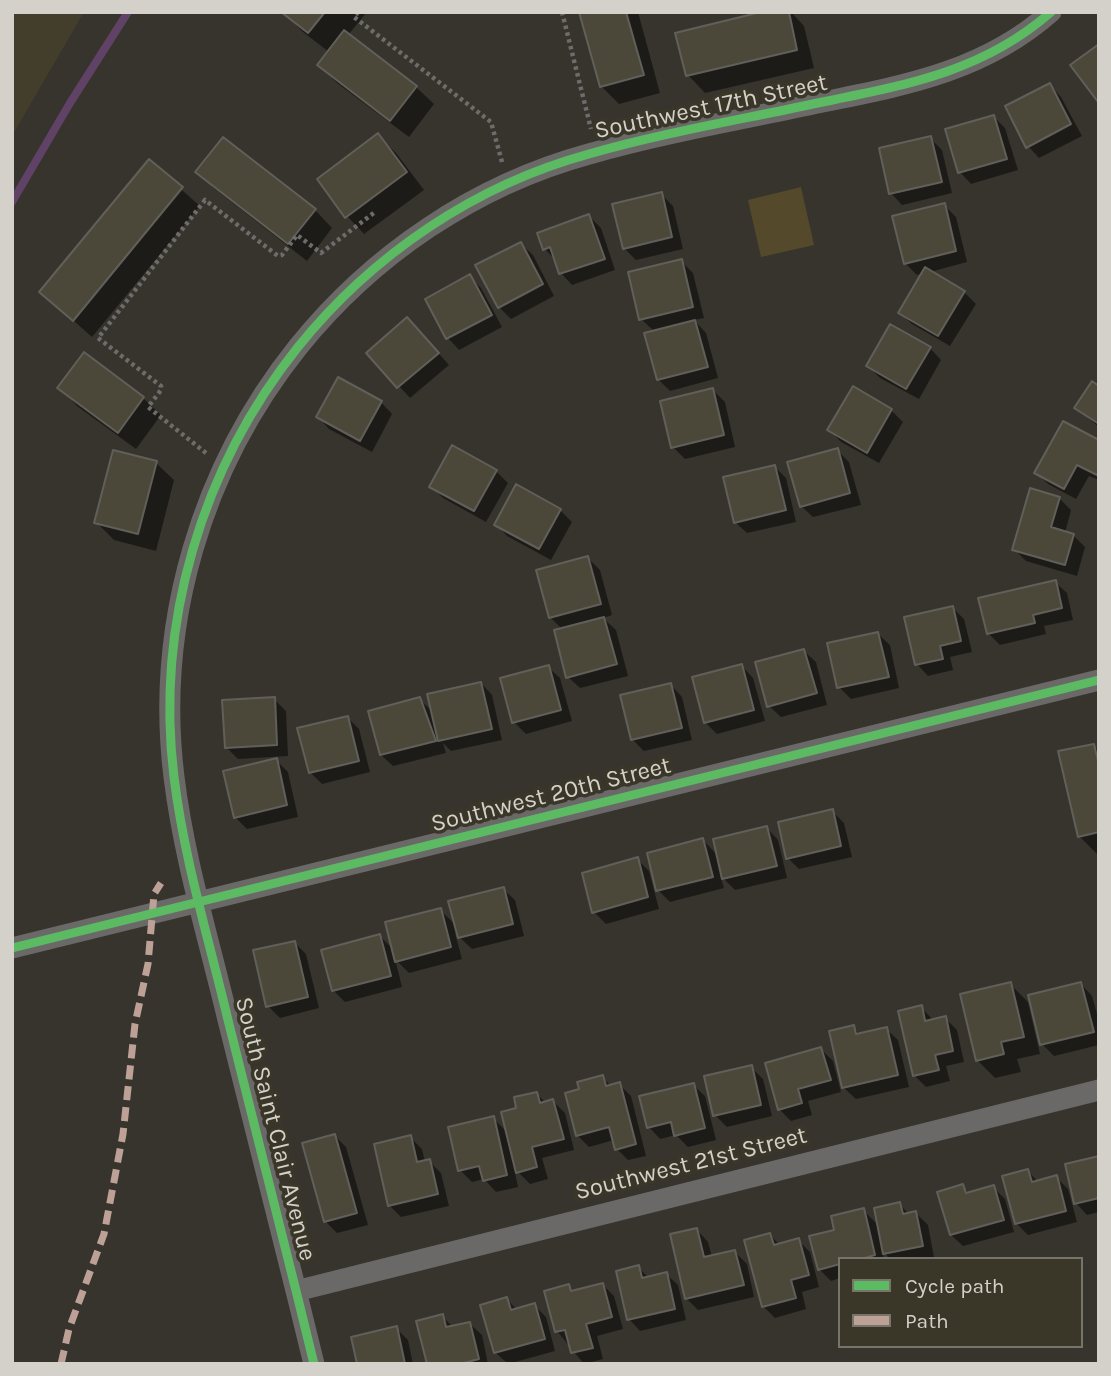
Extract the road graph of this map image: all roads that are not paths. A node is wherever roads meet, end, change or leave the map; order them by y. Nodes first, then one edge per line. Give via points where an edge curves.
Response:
1 (1051, 12) edge
2 (1099, 680) edge
3 (200, 903) junction
4 (12, 948) edge
5 (1099, 1090) edge
6 (296, 1291) junction
7 (314, 1364) edge

1 - 3 street, Southwest 17th Street via 1021,37 946,73 618,146 514,180 418,235 327,314 261,397 232,448 202,519 180,601 171,666 170,743
2 - 3 street, Southwest 20th Street
3 - 4 street, Southwest 20th Street
3 - 6 street, South Saint Clair Avenue
5 - 6 street, Southwest 21st Street
6 - 7 street, South Saint Clair Avenue

